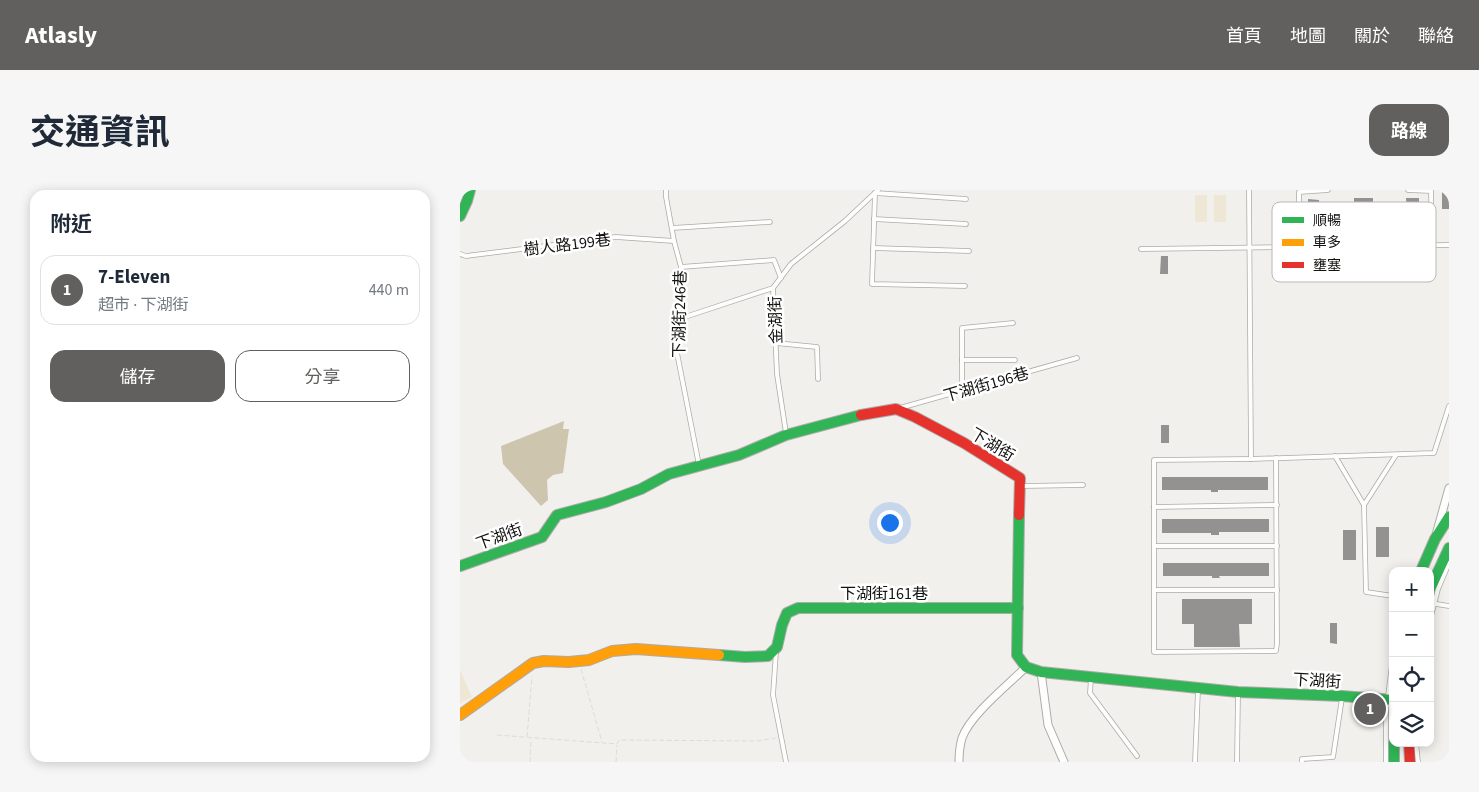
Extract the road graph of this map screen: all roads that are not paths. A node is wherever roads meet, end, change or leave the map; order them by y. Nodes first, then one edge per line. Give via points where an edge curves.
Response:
1 (470, 190) edge
2 (666, 190) edge
3 (1249, 190) edge
4 (1328, 190) edge
5 (1408, 190) edge
6 (876, 191) edge
7 (966, 198) dead end
8 (1299, 202) edge
9 (1431, 202) edge
10 (460, 216) edge
11 (874, 219) junction
12 (770, 222) dead end
13 (966, 224) dead end
14 (672, 228) junction
15 (674, 241) junction
16 (1449, 245) edge
17 (1436, 246) edge
18 (873, 248) junction
19 (1249, 248) junction
20 (1272, 248) edge
21 (1141, 249) dead end
22 (969, 251) dead end
23 (460, 254) edge
24 (681, 267) junction
25 (781, 278) junction
26 (965, 286) dead end
27 (773, 288) junction
28 (682, 318) junction
29 (1013, 324) dead end
30 (776, 343) junction
31 (1077, 358) dead end
32 (962, 360) junction
33 (1015, 360) dead end
34 (818, 379) dead end
35 (962, 391) junction
36 (1449, 406) edge
37 (896, 409) junction
38 (786, 435) junction
39 (1396, 454) junction
40 (1334, 456) junction
41 (1276, 458) junction
42 (1251, 459) junction
43 (700, 467) junction
44 (1083, 485) dead end
45 (1020, 486) junction
46 (1449, 488) edge
47 (1449, 498) edge
48 (1277, 505) junction
49 (1443, 505) junction
50 (1364, 506) junction
51 (1154, 507) junction
52 (1449, 517) edge
53 (1435, 539) junction
54 (1155, 546) junction
55 (1277, 546) junction
56 (1449, 548) edge
57 (1449, 563) edge
58 (460, 566) edge
59 (1423, 567) edge
60 (1434, 580) edge
61 (1155, 590) junction
62 (1277, 590) junction
63 (1389, 595) edge
64 (1434, 598) edge
65 (1434, 603) edge
66 (1449, 606) edge
67 (1018, 608) junction
68 (777, 647) junction
69 (1026, 667) junction
70 (1041, 672) junction
71 (1091, 678) junction
72 (1198, 687) junction
73 (1238, 692) junction
74 (1342, 696) junction
75 (1389, 699) edge
76 (1390, 702) edge
77 (460, 715) edge
78 (1394, 747) edge
79 (1409, 747) edge
80 (1416, 747) edge
81 (1137, 756) dead end
82 (786, 762) edge
83 (959, 762) edge
84 (1064, 762) edge
85 (1195, 762) edge
86 (1237, 762) edge
87 (1302, 762) edge
88 (1386, 762) edge
89 (1394, 762) edge
90 (1410, 762) edge
91 (1418, 762) edge

1 - 10 street
2 - 14 lane, 下湖街246巷
3 - 19 lane
4 - 8 lane via 1299,192
5 - 9 lane via 1431,191
6 - 7 lane
6 - 11 lane
6 - 25 lane, 金湖街 via 846,221 791,264
11 - 13 lane
11 - 18 lane
12 - 14 lane
14 - 15 lane, 下湖街246巷
15 - 23 lane, 樹人路199巷 via 616,237 466,256
15 - 24 lane, 下湖街246巷
16 - 17 lane
18 - 22 lane
18 - 26 lane via 872,284
19 - 20 lane
19 - 21 lane
19 - 42 lane
24 - 25 lane via 774,260
24 - 28 lane, 下湖街246巷
25 - 27 lane, 金湖街
27 - 28 lane
27 - 30 lane, 金湖街
28 - 43 lane, 下湖街246巷 via 676,353
29 - 32 lane via 962,328
30 - 34 lane via 817,347
30 - 38 lane, 金湖街 via 776,374
31 - 35 lane, 下湖街196巷
32 - 33 lane
32 - 35 lane
35 - 37 lane, 下湖街196巷
36 - 39 lane via 1434,453
37 - 38 street, 下湖街
37 - 45 street, 下湖街 via 964,443 1020,478
38 - 43 street, 下湖街 via 740,455
39 - 40 lane
39 - 50 lane
40 - 41 lane
40 - 50 lane
41 - 42 lane
41 - 48 lane
42 - 51 lane via 1154,460
43 - 58 street, 下湖街 via 669,474 606,502 557,515 542,537
44 - 45 lane
45 - 67 street, 下湖街
46 - 49 street
47 - 49 lane
48 - 51 lane
48 - 55 lane
49 - 53 street
50 - 63 lane via 1366,592
51 - 54 lane
52 - 53 street
53 - 59 street
54 - 55 lane
54 - 61 lane
55 - 62 lane
56 - 60 street
57 - 64 lane
61 - 62 lane
61 - 62 lane via 1154,652 1276,651
65 - 66 lane
67 - 68 street, 下湖街161巷 via 798,608 787,613
67 - 69 street, 下湖街 via 1017,655
68 - 77 street via 768,656 636,649 612,651 589,660 544,660 533,663
68 - 82 lane via 773,695
69 - 70 street, 下湖街
69 - 83 street via 971,722 962,738
70 - 71 street, 下湖街
70 - 84 street via 1048,725
71 - 72 street, 下湖街
71 - 81 lane via 1090,693
72 - 73 street, 下湖街
72 - 85 lane
73 - 74 street, 下湖街
73 - 86 lane
74 - 75 street, 下湖街
74 - 87 lane via 1333,757 1302,759
76 - 88 lane via 1385,730
78 - 89 street
79 - 90 street
80 - 91 lane

